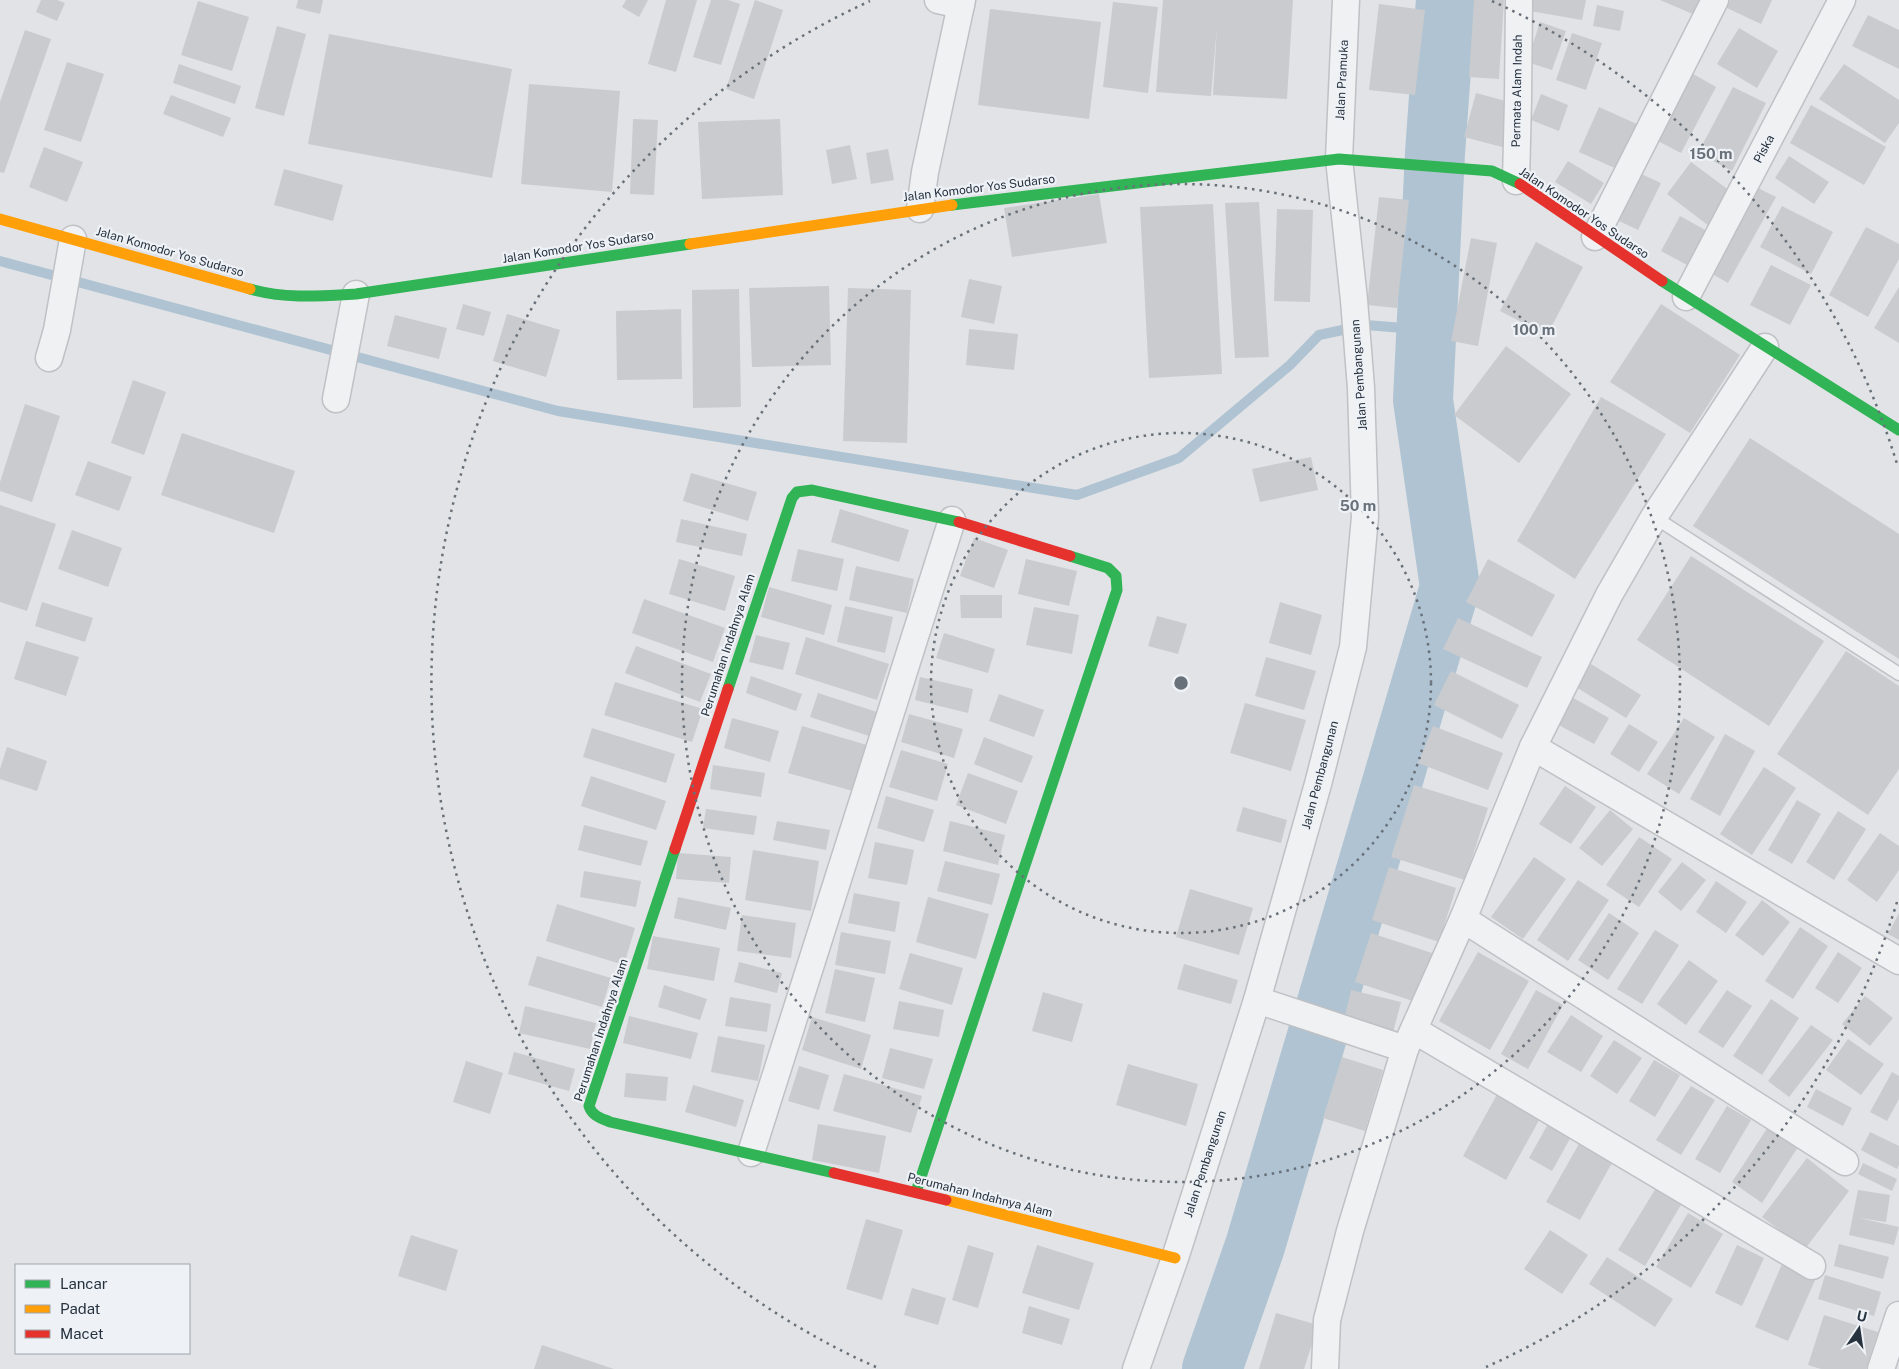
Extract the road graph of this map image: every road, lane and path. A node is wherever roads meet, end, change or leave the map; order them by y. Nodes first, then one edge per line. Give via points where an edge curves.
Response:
1 (1346, 0) edge
2 (1519, 0) edge
3 (1714, 0) edge
4 (1842, 0) edge
5 (954, 2) edge
6 (1339, 159) junction
7 (1516, 182) junction
8 (920, 209) junction
9 (0, 219) edge
10 (1595, 236) junction
11 (71, 248) junction
12 (356, 294) junction
13 (1686, 297) junction
14 (1765, 347) junction
15 (49, 358) dead end
16 (338, 387) dead end
17 (1896, 421) edge
18 (1654, 518) junction
19 (952, 520) junction
20 (1899, 674) edge
21 (1533, 747) junction
22 (1463, 919) junction
23 (1899, 961) edge
24 (1258, 1000) junction
25 (1409, 1039) junction
26 (751, 1153) junction
27 (1845, 1162) dead end
28 (916, 1192) junction
29 (1175, 1258) junction
30 (1812, 1266) dead end
31 (1899, 1315) edge
32 (1136, 1369) edge
33 (1325, 1369) edge
34 (1881, 1369) edge

1 - 6 street, Jalan Pramuka
2 - 7 street, Permata Alam Indah
3 - 10 street
4 - 13 street, Piska
5 - 8 street
6 - 7 street, Jalan Komodor Yos Sudarso via 1492,171
6 - 8 street, Jalan Komodor Yos Sudarso
6 - 24 street, Jalan Pembangunan via 1361,388 1365,517 1353,647
7 - 10 street, Jalan Komodor Yos Sudarso
8 - 12 street, Jalan Komodor Yos Sudarso
9 - 11 street, Jalan Komodor Yos Sudarso
10 - 13 street, Jalan Komodor Yos Sudarso
11 - 12 street, Jalan Komodor Yos Sudarso via 261,292 306,296
11 - 15 street
12 - 16 street
13 - 14 street, Jalan Komodor Yos Sudarso
14 - 17 street, Jalan Komodor Yos Sudarso
14 - 18 street
18 - 20 lane
18 - 21 street via 1609,595
19 - 26 street
19 - 26 street, Perumahan Indahnya Alam via 812,490 797,492 792,498 589,1106 590,1111 610,1122
19 - 28 street via 1108,568 1116,576 1117,590
21 - 22 street
21 - 23 street
22 - 25 street
22 - 27 street
24 - 25 street via 1359,1034
24 - 29 street, Jalan Pembangunan
25 - 30 street
25 - 33 street via 1350,1231 1328,1320
26 - 28 street, Perumahan Indahnya Alam
28 - 29 street, Perumahan Indahnya Alam
29 - 32 street, Jalan Pembangunan
31 - 34 street

